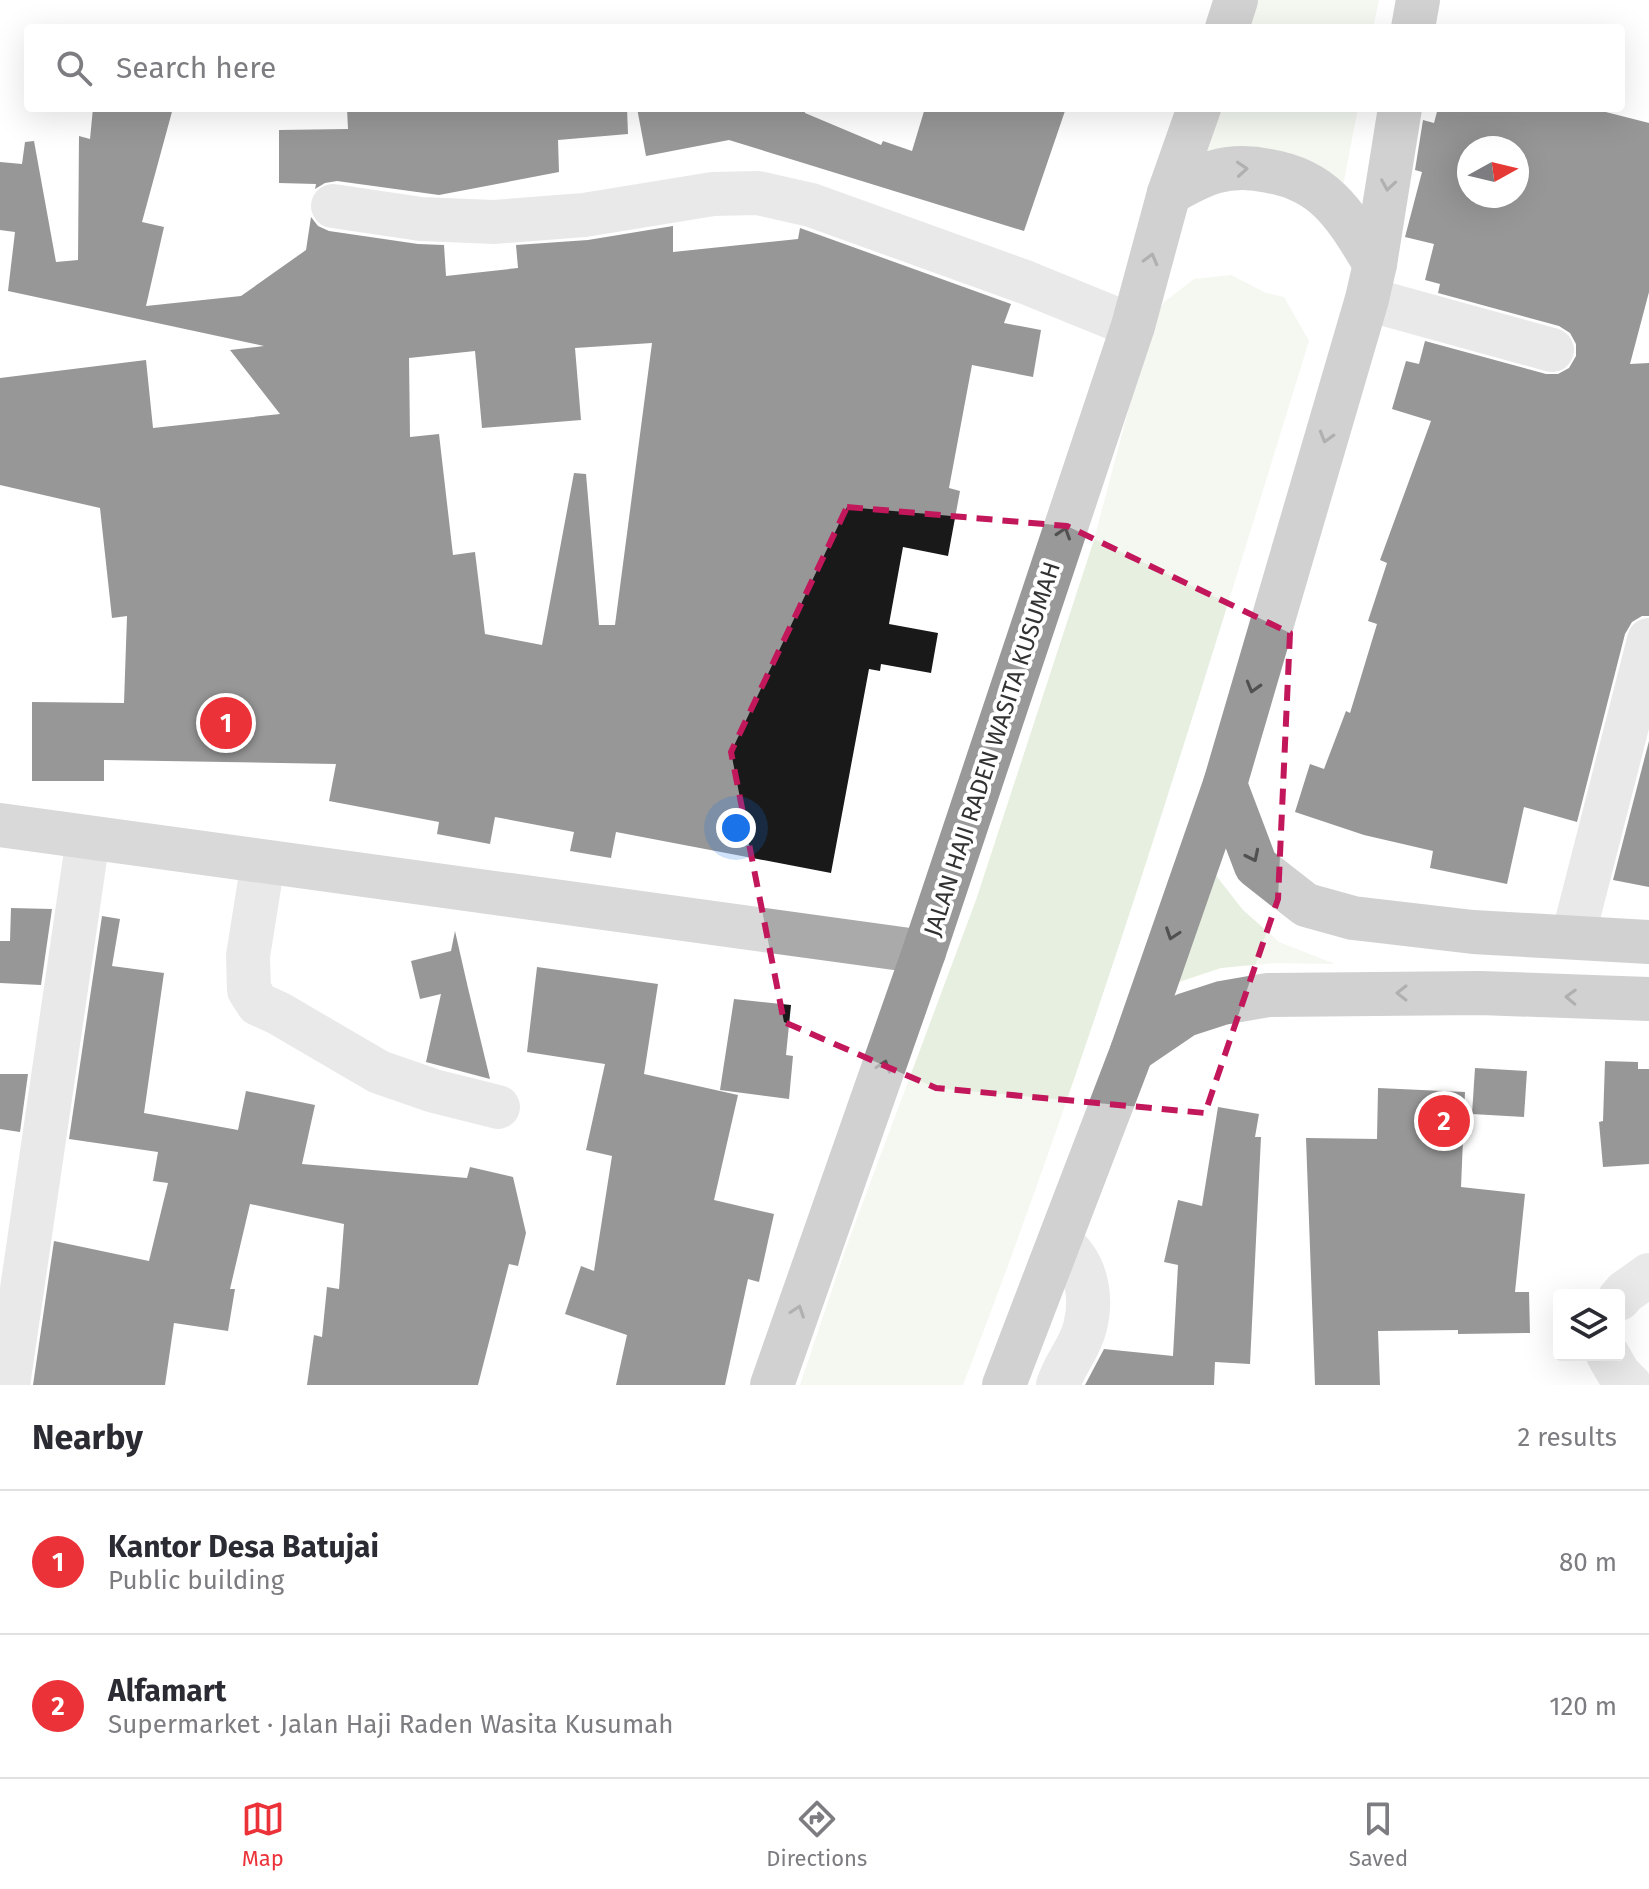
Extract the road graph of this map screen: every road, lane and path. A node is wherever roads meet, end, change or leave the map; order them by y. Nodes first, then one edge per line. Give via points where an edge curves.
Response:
1 (1236, 0) edge
2 (1418, 0) edge
3 (1228, 24) edge
4 (1414, 24) edge
5 (1198, 112) edge
6 (1399, 112) edge
7 (1169, 193) junction
8 (333, 206) dead end
9 (1371, 281) junction
10 (1133, 326) junction
11 (1552, 350) dead end
12 (1649, 640) edge
13 (1225, 784) junction
14 (0, 825) edge
15 (88, 838) junction
16 (263, 862) junction
17 (1573, 937) junction
18 (1649, 942) edge
19 (924, 952) junction
20 (1649, 999) edge
21 (1132, 1051) junction
22 (498, 1107) dead end
23 (1059, 1242) junction
24 (1649, 1275) edge
25 (1625, 1292) edge
26 (1611, 1361) edge
27 (8, 1385) edge
28 (772, 1385) edge
29 (1004, 1385) edge
30 (1058, 1385) edge
31 (1630, 1385) edge

1 - 3 highway
2 - 4 highway
5 - 7 highway, JALAN HAJI RADEN WASITA KUSUMAH
6 -> 9 highway
7 -> 9 highway via 1213,172 1251,167 1290,174 1335,204
10 -> 7 highway, JALAN HAJI RADEN WASITA KUSUMAH
8 - 10 street via 421,219 494,222 758,193 811,205
9 - 11 street
9 -> 13 highway
19 -> 10 highway, JALAN HAJI RADEN WASITA KUSUMAH
12 - 17 street
13 -> 17 highway via 1256,866 1306,905 1368,920
13 -> 21 highway
14 - 15 main road
15 - 16 main road
15 - 27 street
16 - 19 main road
16 - 22 street via 248,956 249,990 258,1004 379,1072
17 - 18 highway
28 -> 19 highway, JALAN HAJI RADEN WASITA KUSUMAH
20 -> 21 highway via 1480,993 1268,995 1185,1015
21 - 23 highway
23 - 29 highway
23 - 30 street via 1072,1251 1088,1289 1085,1329
24 - 25 street
26 - 31 street

